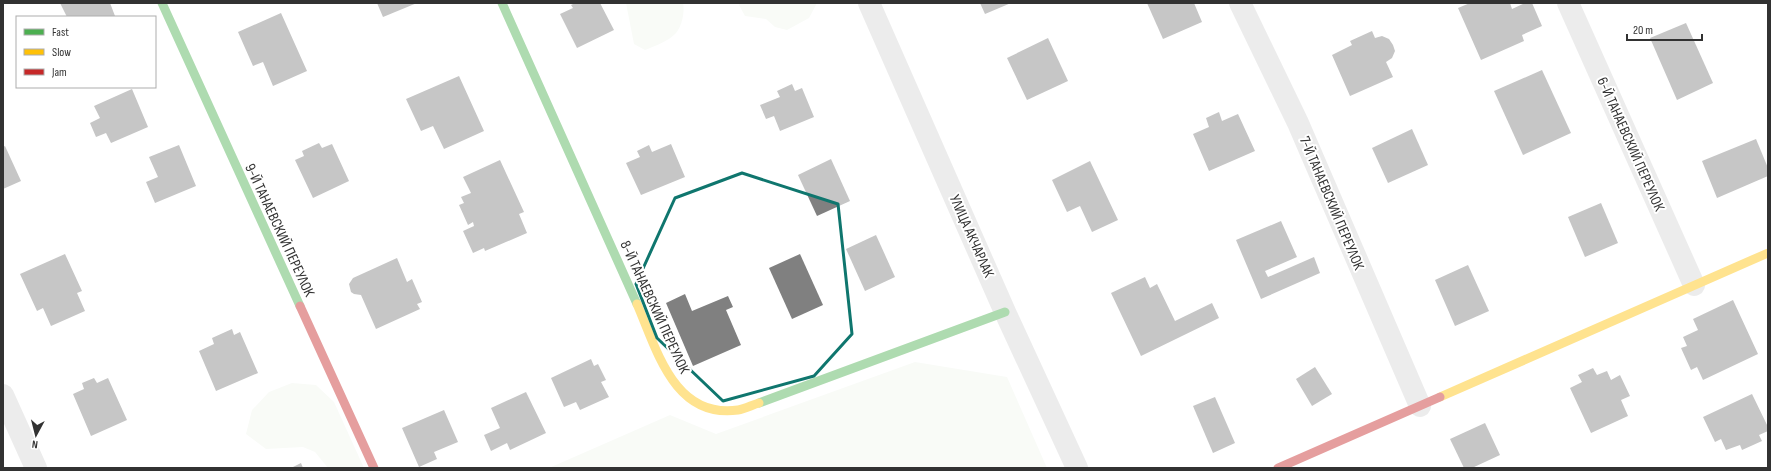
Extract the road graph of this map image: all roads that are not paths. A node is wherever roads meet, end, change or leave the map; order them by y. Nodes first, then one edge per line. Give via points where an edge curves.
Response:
1 (162, 3) edge
2 (502, 3) edge
3 (869, 3) edge
4 (1240, 3) edge
5 (1568, 3) edge
6 (1768, 253) edge
7 (1694, 285) junction
8 (1005, 312) junction
9 (3, 395) edge
10 (1420, 406) junction
11 (36, 468) edge
12 (374, 468) edge
13 (1077, 468) edge
14 (1278, 468) edge

1 - 12 street, 9-Й ТАНАЕВСКИЙ ПЕРЕУЛОК
2 - 8 street, 8-Й ТАНАЕВСКИЙ ПЕРЕУЛОК via 670,378 695,404 711,410 740,410
3 - 8 street, УЛИЦА АКЧАРЛАК
4 - 10 street, 7-Й ТАНАЕВСКИЙ ПЕРЕУЛОК via 1298,123
5 - 7 street, 6-Й ТАНАЕВСКИЙ ПЕРЕУЛОК
6 - 7 street
7 - 10 street
8 - 13 street, УЛИЦА АКЧАРЛАК
9 - 11 street
10 - 14 street

